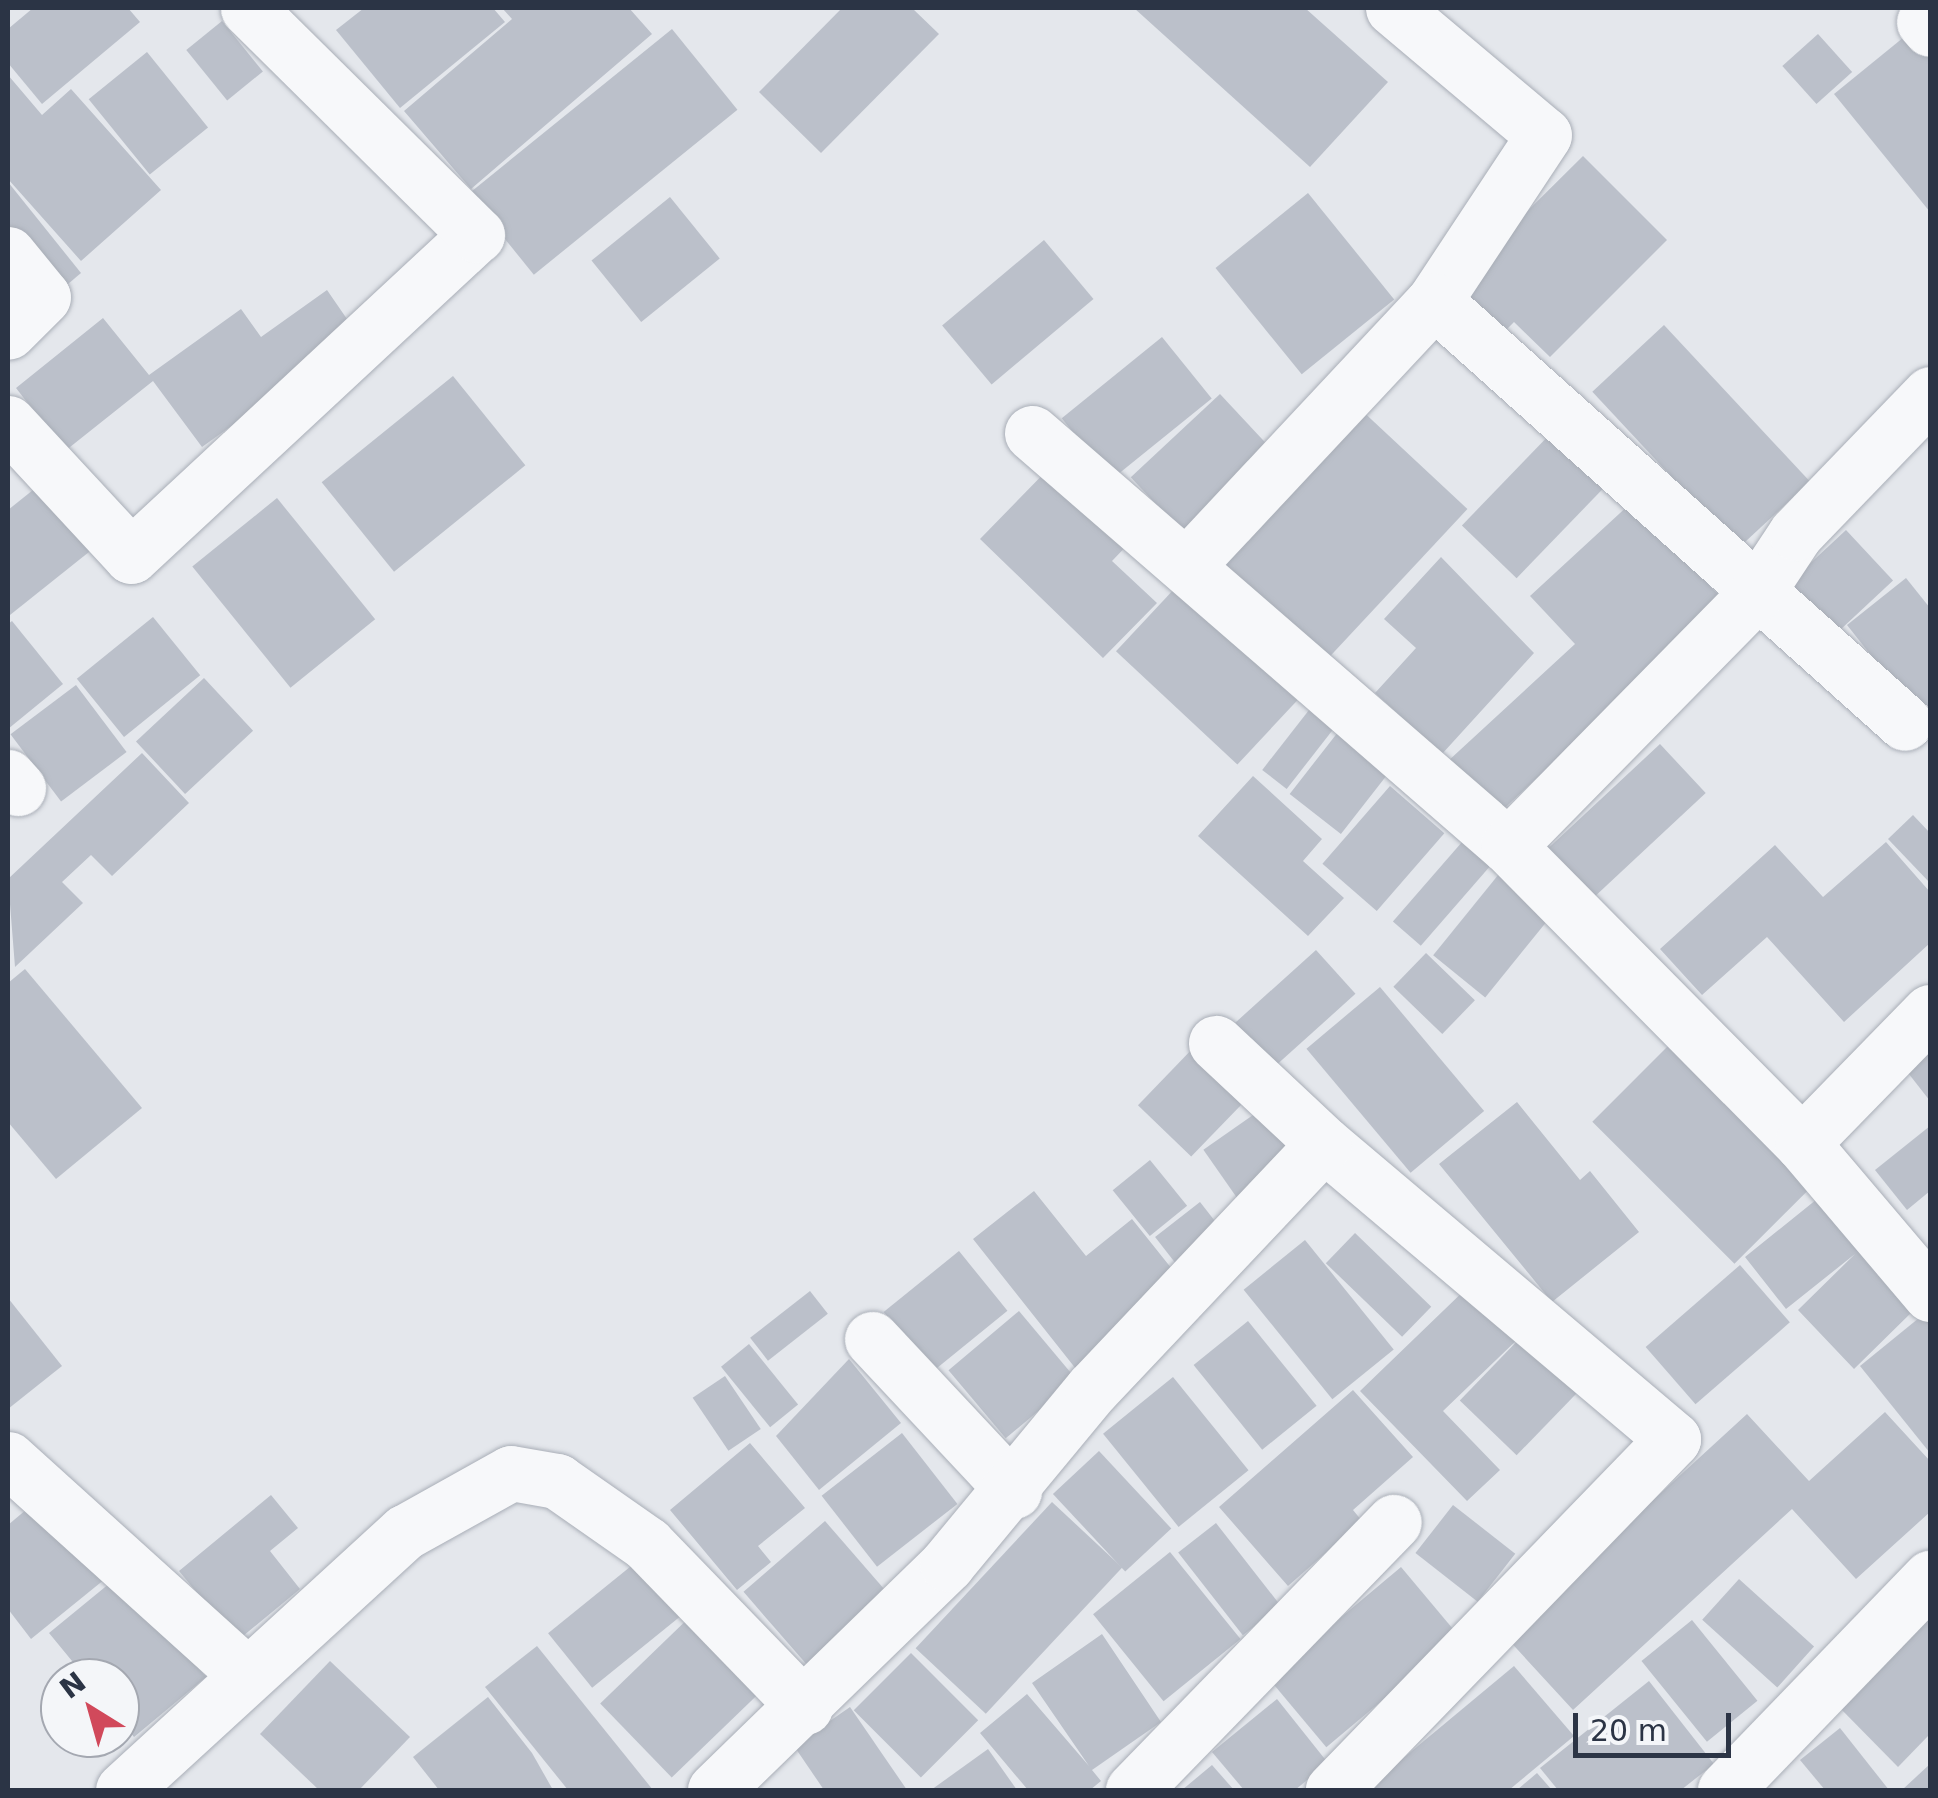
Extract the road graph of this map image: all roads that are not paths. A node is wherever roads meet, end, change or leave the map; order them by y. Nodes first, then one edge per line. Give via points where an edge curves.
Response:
1 (248, 8) edge
2 (1393, 8) edge
3 (8, 254) edge
4 (1434, 302) junction
5 (8, 332) edge
6 (1930, 394) edge
7 (8, 423) edge
8 (1032, 433) dead end
9 (1187, 565) junction
10 (1755, 594) junction
11 (1905, 723) dead end
12 (1508, 846) junction
13 (1930, 1012) edge
14 (1216, 1043) dead end
15 (1802, 1143) junction
16 (1324, 1144) junction
17 (1930, 1294) edge
18 (872, 1339) dead end
19 (8, 1460) edge
20 (1014, 1491) junction
21 (1394, 1522) dead end
22 (1930, 1578) edge
23 (245, 1673) junction
24 (805, 1707) junction
25 (123, 1790) edge
26 (715, 1790) edge
27 (1133, 1790) edge
28 (1333, 1790) edge
29 (1725, 1790) edge

1 - 7 street via 477,236 130,556
2 - 4 street via 1544,136
3 - 5 street via 43,296
4 - 9 street
4 - 10 street
6 - 10 street via 1796,534
8 - 9 street
9 - 12 street
10 - 11 street
10 - 12 street
12 - 15 street
13 - 15 street
14 - 16 street
15 - 17 street
16 - 20 street via 1092,1389
16 - 28 street via 1673,1439
18 - 20 street
19 - 23 street
20 - 24 street
21 - 27 street
22 - 29 street
23 - 24 street via 406,1532 511,1473 556,1481 647,1544
23 - 25 street
24 - 26 street

